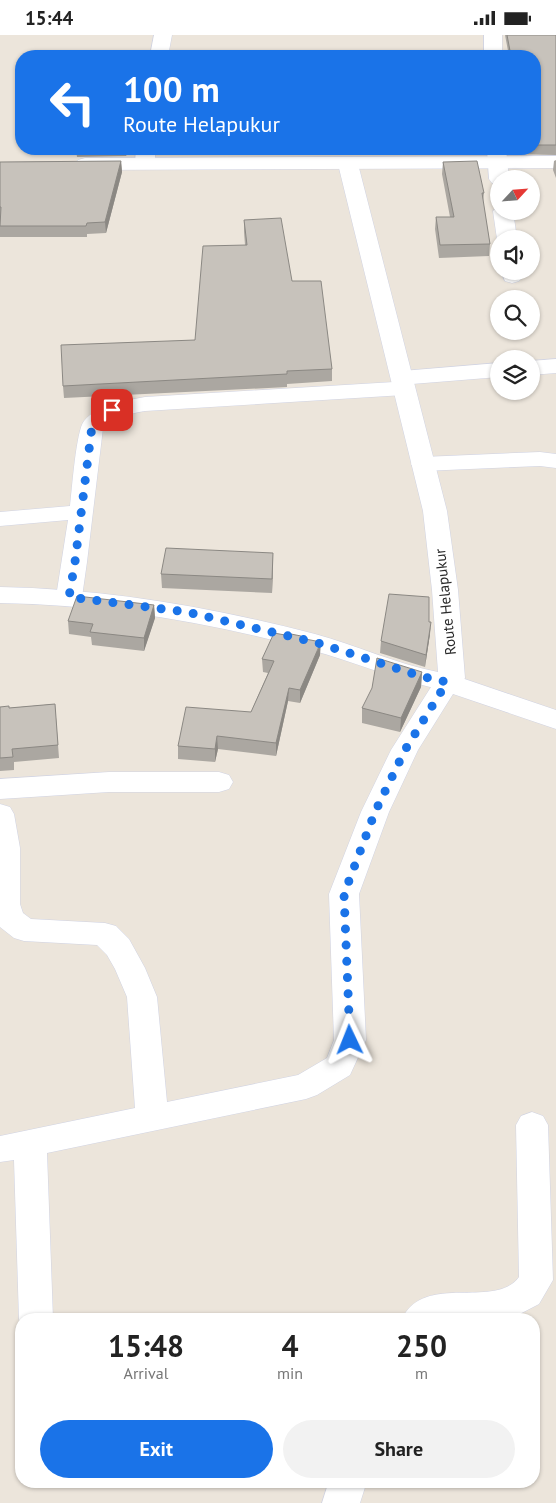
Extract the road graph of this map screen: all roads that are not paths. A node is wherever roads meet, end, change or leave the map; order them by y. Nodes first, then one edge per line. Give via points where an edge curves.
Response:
1 (163, 35) edge
2 (493, 35) edge
3 (160, 50) edge
4 (493, 50) edge
5 (146, 156) edge
6 (556, 162) edge
7 (68, 164) edge
8 (348, 164) junction
9 (498, 164) edge
10 (556, 366) edge
11 (540, 367) edge
12 (490, 371) edge
13 (403, 383) junction
14 (556, 461) edge
15 (423, 464) junction
16 (81, 512) junction
17 (0, 519) edge
18 (0, 595) edge
19 (69, 597) junction
20 (447, 682) junction
21 (556, 720) edge
22 (219, 781) dead end
23 (0, 789) edge
24 (0, 814) edge
25 (152, 1117) junction
26 (532, 1125) dead end
27 (15, 1145) edge
28 (35, 1313) edge
29 (427, 1313) edge
30 (346, 1488) edge
31 (342, 1503) edge

1 - 3 street
2 - 4 street
5 - 7 street
5 - 8 street
6 - 9 street
8 - 9 street
8 - 13 street, Route Helapukur
10 - 11 street
12 - 13 street
13 - 15 street, Route Helapukur
13 - 16 street via 145,404 112,410 99,417 92,426
14 - 15 street
15 - 20 street, Route Helapukur via 435,511 445,590 452,677
16 - 17 street
16 - 19 street
18 - 19 street
19 - 20 street via 187,612 318,643
20 - 21 street
20 - 25 street via 405,750 375,812 344,894 350,1040 339,1066 306,1086
22 - 23 street via 109,782
24 - 25 street via 6,848 5,904 10,919 24,930 105,934 118,947 130,968 142,997
25 - 27 street
26 - 29 street via 536,1280 531,1291 508,1304 446,1308
27 - 28 street
30 - 31 street

